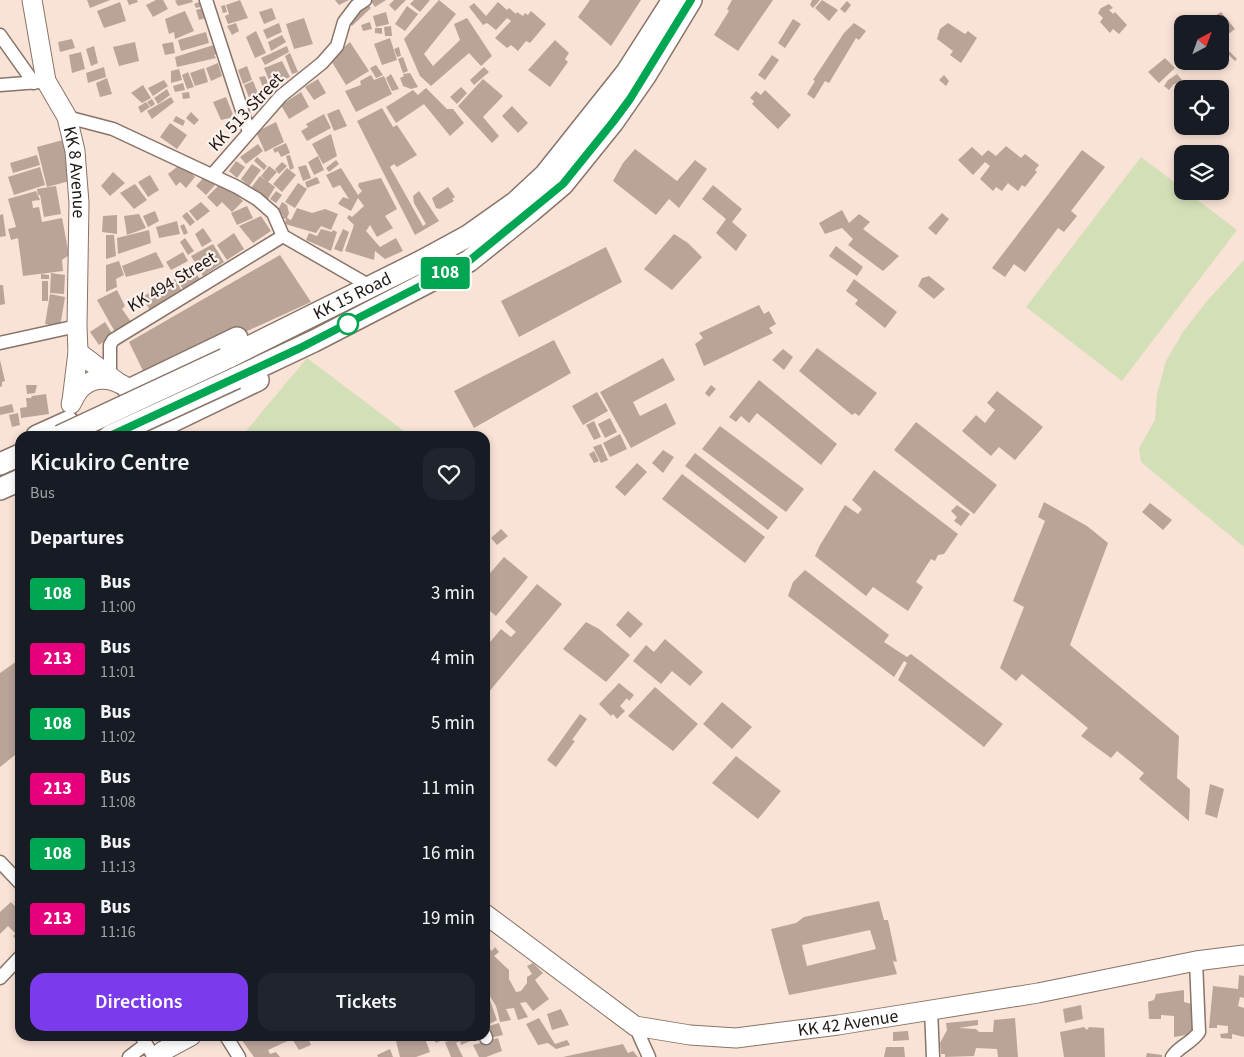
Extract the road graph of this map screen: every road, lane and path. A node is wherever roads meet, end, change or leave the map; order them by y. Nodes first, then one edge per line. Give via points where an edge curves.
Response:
1 (32, 0) edge
2 (206, 0) edge
3 (365, 0) edge
4 (673, 0) edge
5 (691, 0) edge
6 (0, 35) edge
7 (40, 82) junction
8 (0, 84) edge
9 (67, 117) junction
10 (248, 132) junction
11 (212, 175) junction
12 (282, 236) junction
13 (370, 286) junction
14 (402, 296) junction
15 (77, 326) junction
16 (0, 343) edge
17 (78, 352) junction
18 (118, 382) junction
19 (72, 401) junction
20 (67, 431) edge
21 (121, 431) edge
22 (147, 431) edge
23 (156, 431) edge
24 (15, 446) edge
25 (0, 453) edge
26 (15, 457) edge
27 (0, 464) edge
28 (15, 482) edge
29 (0, 489) edge
30 (15, 494) edge
31 (0, 501) edge
32 (0, 862) edge
33 (15, 878) edge
34 (490, 918) edge
35 (1244, 955) edge
36 (1196, 961) junction
37 (15, 962) edge
38 (0, 978) edge
39 (931, 1009) junction
40 (636, 1026) junction
41 (181, 1041) edge
42 (229, 1041) edge
43 (150, 1049) edge
44 (129, 1057) edge
45 (239, 1057) edge
46 (649, 1057) edge
47 (932, 1057) edge
48 (1172, 1057) edge

1 - 7 main road, KK 8 Avenue
2 - 10 street
3 - 10 street, KK 513 Street via 344,22 337,46 322,63 280,96
4 - 13 highway, KK 15 Road via 627,72 540,180 516,202 468,236
5 - 14 highway, KK 15 Road via 630,99 563,184 469,261
6 - 7 street
7 - 8 street
7 - 9 main road, KK 8 Avenue
9 - 11 street, KK 513 Street via 113,128
9 - 15 main road, KK 8 Avenue via 75,151 79,203
10 - 11 street, KK 513 Street
11 - 12 street via 237,187 273,213
12 - 13 street
12 - 18 street, KK 494 Street via 112,340 110,345
13 - 18 highway via 323,298
13 - 20 highway, KK 15 Road, bridge via 225,359
14 - 21 highway, KK 15 Road, bridge via 306,345
14 - 23 highway via 369,325
15 - 16 street
15 - 17 main road, KK 8 Avenue
17 - 18 main road
17 - 19 main road, KK 8 Avenue
18 - 19 main road via 91,382 81,388
18 - 22 main road via 138,400
19 - 20 main road, KK 8 Avenue
24 - 25 highway
26 - 27 highway
28 - 29 highway
30 - 31 highway
32 - 33 street
34 - 40 main road, KK 42 Avenue
35 - 36 main road, KK 42 Avenue
36 - 39 main road, KK 42 Avenue via 1038,993
36 - 48 street via 1199,1032
37 - 38 street
39 - 40 main road, KK 42 Avenue via 736,1038 690,1035
39 - 47 street
40 - 46 street
41 - 43 main road via 163,1050
42 - 45 street
43 - 44 street

